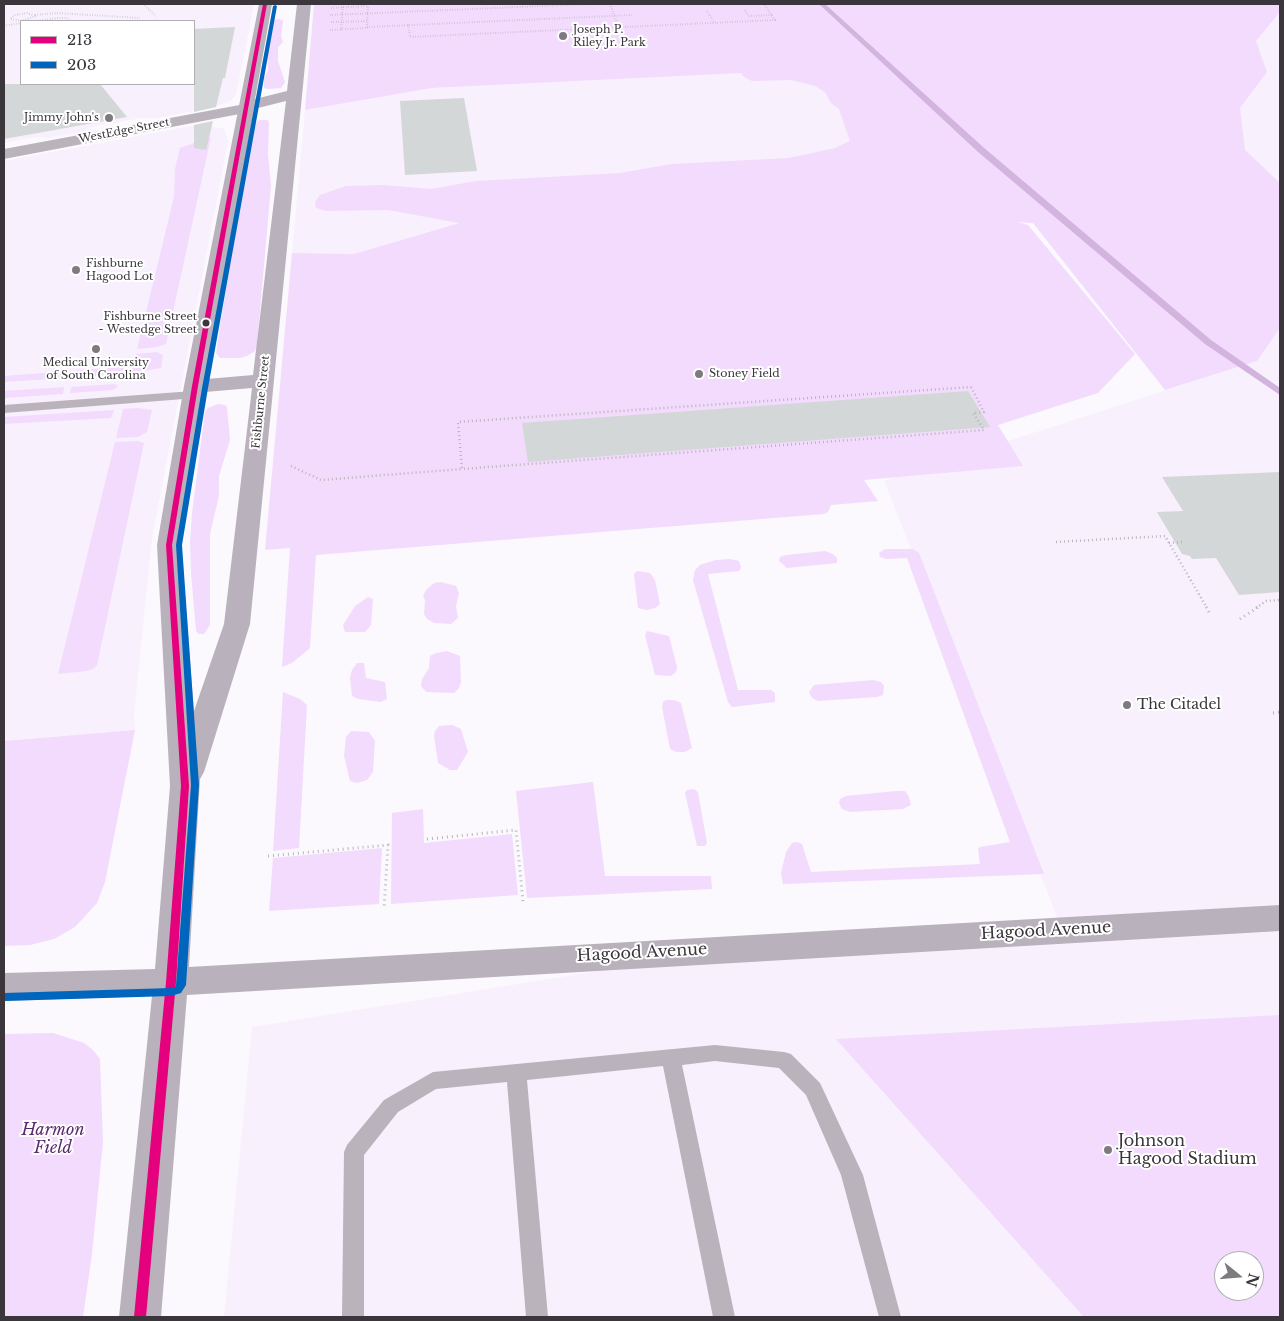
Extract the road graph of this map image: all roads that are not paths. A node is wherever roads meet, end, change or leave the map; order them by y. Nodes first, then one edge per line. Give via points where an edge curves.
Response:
1 (264, 8) edge
2 (304, 8) edge
3 (294, 94) junction
4 (246, 107) junction
5 (4, 154) edge
6 (263, 381) junction
7 (194, 391) junction
8 (4, 408) edge
9 (184, 786) junction
10 (1280, 918) edge
11 (171, 982) junction
12 (4, 987) edge
13 (672, 1057) junction
14 (516, 1073) junction
15 (140, 1317) edge
16 (353, 1317) edge
17 (537, 1317) edge
18 (724, 1317) edge
19 (890, 1317) edge

1 - 2 main road
1 - 4 main road, Fishburne Street
2 - 3 main road, Fishburne Street
3 - 4 main road
3 - 6 main road, Fishburne Street
4 - 5 street, WestEdge Street
4 - 7 main road, Fishburne Street
6 - 7 main road
6 - 9 main road, Fishburne Street via 237,624
7 - 8 lane
7 - 9 main road, Fishburne Street via 169,545
9 - 11 main road, Fishburne Street
10 - 11 main road, Hagood Avenue
11 - 12 main road, Hagood Avenue
11 - 15 main road, Fishburne Street
13 - 14 lane
13 - 18 lane
13 - 19 lane via 715,1053 784,1060 813,1089 852,1175
14 - 16 lane via 433,1081 391,1106 354,1152
14 - 17 lane

